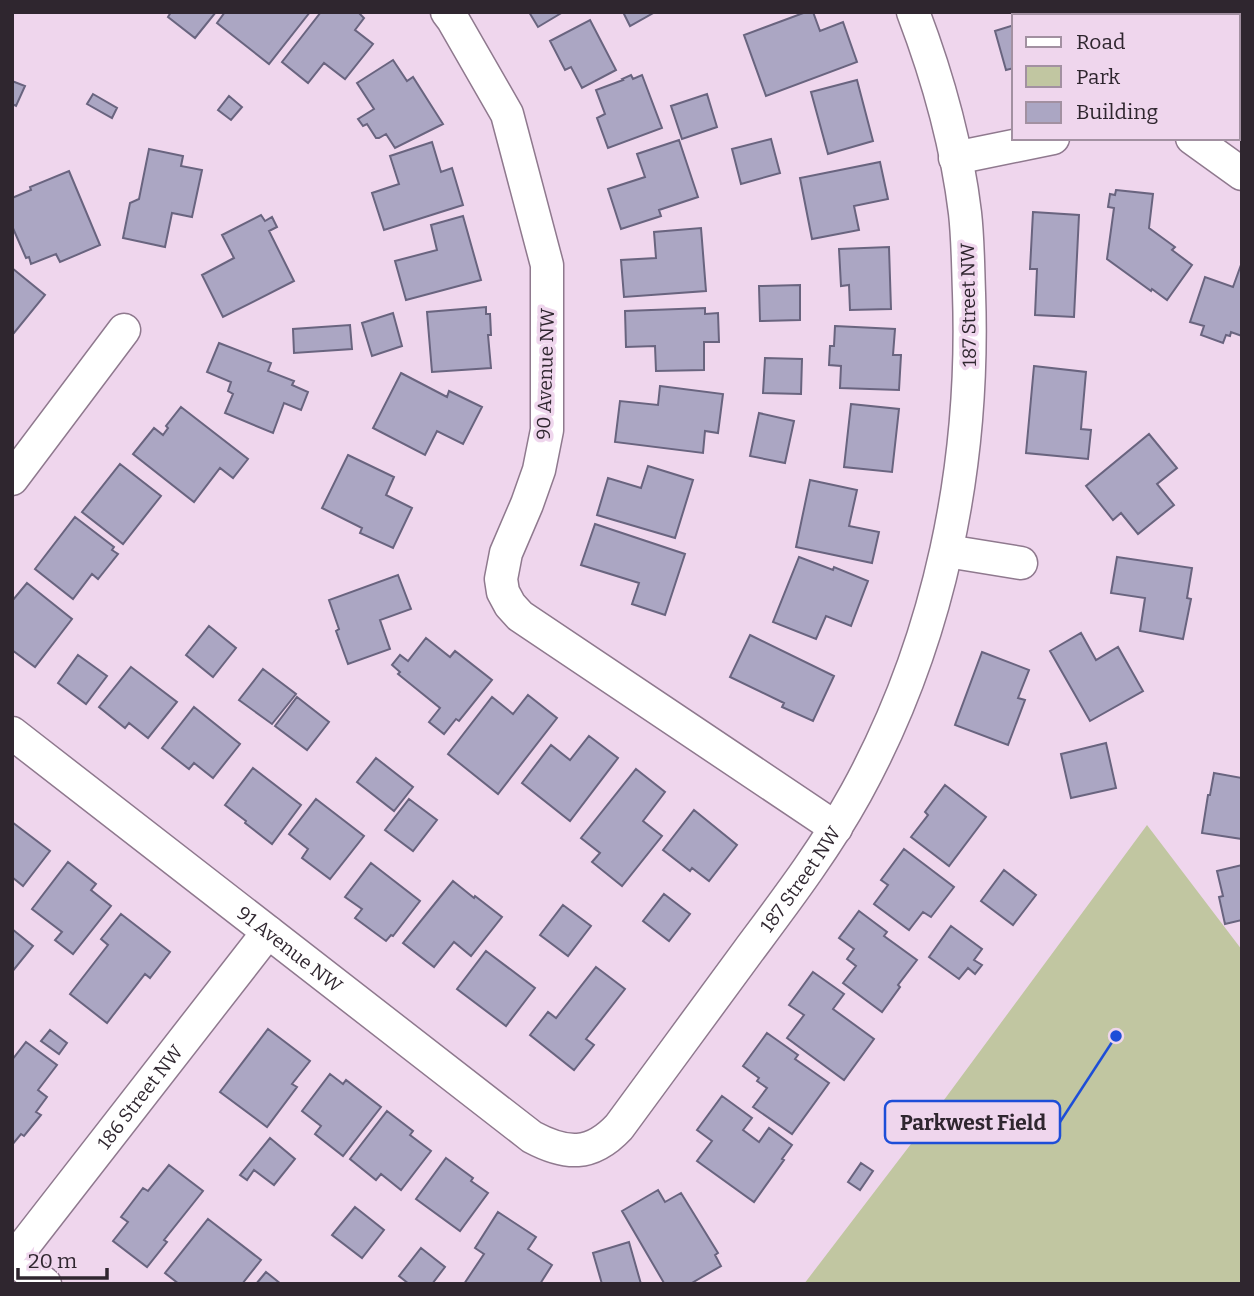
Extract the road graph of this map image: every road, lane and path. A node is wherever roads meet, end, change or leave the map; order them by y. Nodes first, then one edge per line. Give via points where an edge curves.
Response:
1 (447, 12) edge
2 (913, 12) edge
3 (1043, 140) edge
4 (1195, 140) edge
5 (955, 158) junction
6 (1242, 174) edge
7 (124, 330) dead end
8 (12, 479) edge
9 (947, 551) junction
10 (1021, 563) dead end
11 (12, 733) edge
12 (836, 828) junction
13 (268, 932) junction
14 (573, 1150) joint
15 (13, 1260) edge
16 (45, 1284) edge

1 - 12 street, 90 Avenue NW via 507,114 547,265 547,430 539,470 506,553 501,579 509,605
2 - 5 street, 187 Street NW via 937,82
3 - 5 street
4 - 6 street
5 - 9 street, 187 Street NW via 965,213 969,388
7 - 8 street
9 - 10 street
9 - 12 street, 187 Street NW via 911,675 872,763
11 - 13 street, 91 Avenue NW
12 - 14 street, 187 Street NW via 618,1127 599,1145
13 - 14 street, 91 Avenue NW via 533,1137
13 - 15 street, 186 Street NW
15 - 16 street

